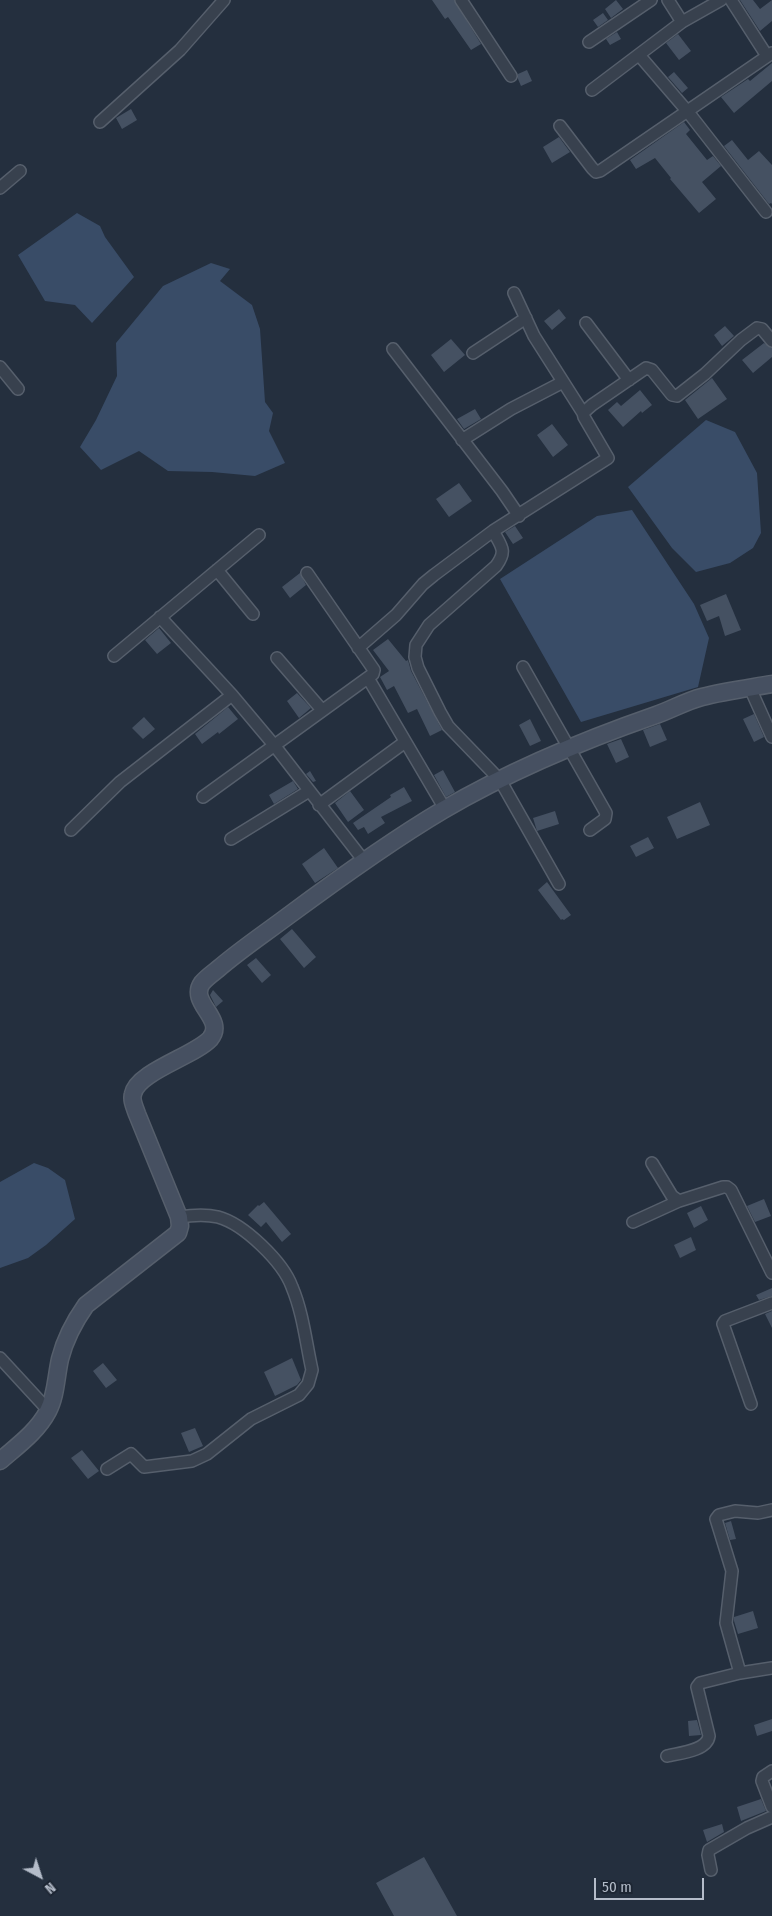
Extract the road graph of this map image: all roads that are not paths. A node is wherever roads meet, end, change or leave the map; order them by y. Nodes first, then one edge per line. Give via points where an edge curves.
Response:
1 (224, 0) edge
2 (461, 0) edge
3 (651, 0) edge
4 (668, 0) edge
5 (721, 0) edge
6 (731, 0) edge
7 (682, 22) junction
8 (589, 42) dead end
9 (639, 55) junction
10 (770, 55) edge
11 (511, 76) dead end
12 (592, 90) dead end
13 (688, 112) junction
14 (100, 122) dead end
15 (560, 126) dead end
16 (20, 171) dead end
17 (0, 188) edge
18 (766, 212) dead end
19 (514, 293) dead end
20 (526, 318) junction
21 (586, 323) dead end
22 (772, 341) edge
23 (393, 349) dead end
24 (473, 353) dead end
25 (0, 367) edge
26 (629, 380) junction
27 (563, 382) junction
28 (18, 389) dead end
29 (583, 413) junction
30 (462, 440) junction
31 (519, 516) junction
32 (493, 531) junction
33 (259, 535) dead end
34 (217, 570) junction
35 (308, 573) dead end
36 (253, 614) dead end
37 (160, 617) junction
38 (358, 648) junction
39 (114, 656) dead end
40 (277, 658) dead end
41 (523, 667) dead end
42 (368, 678) junction
43 (772, 684) edge
44 (750, 688) junction
45 (232, 695) junction
46 (322, 710) junction
47 (772, 738) edge
48 (405, 742) junction
49 (274, 746) junction
50 (570, 748) junction
51 (500, 780) junction
52 (309, 791) junction
53 (203, 797) dead end
54 (319, 804) junction
55 (445, 809) junction
56 (71, 830) dead end
57 (590, 830) dead end
58 (231, 839) dead end
59 (364, 861) junction
60 (559, 884) dead end
61 (652, 1163) dead end
62 (678, 1201) junction
63 (179, 1217) junction
64 (633, 1222) dead end
65 (771, 1270) edge
66 (772, 1302) edge
67 (0, 1358) edge
68 (751, 1404) dead end
69 (48, 1410) junction
70 (0, 1461) edge
71 (107, 1469) dead end
72 (772, 1510) edge
73 (772, 1668) edge
74 (740, 1673) junction
75 (666, 1756) dead end
76 (772, 1771) edge
77 (772, 1807) edge
78 (772, 1817) edge
79 (711, 1870) dead end

1 - 14 street via 173,56
2 - 11 street
3 - 8 street
4 - 7 street
5 - 7 street
6 - 10 street
7 - 9 street
9 - 12 street
9 - 13 street
10 - 13 street
13 - 15 street via 596,172
13 - 18 street
16 - 17 street
19 - 20 street
20 - 24 street
20 - 27 street
21 - 26 street
22 - 26 street via 762,329 757,328 677,396 672,395 649,368
23 - 30 street
25 - 28 street
26 - 29 street
27 - 29 street
27 - 30 street
29 - 31 street via 608,458
30 - 31 street
31 - 32 street
32 - 38 street via 423,584 396,615
32 - 51 street via 503,556 496,566 429,625 416,645 415,657 448,726
33 - 34 street
34 - 36 street
34 - 37 street
35 - 38 street
37 - 39 street
37 - 45 street
38 - 42 street via 374,670
40 - 46 street
41 - 50 street
42 - 46 street
42 - 48 street
43 - 44 street
44 - 47 street
44 - 50 street via 700,697
45 - 49 street
45 - 56 street via 120,782
46 - 49 street
48 - 54 street
48 - 55 street
49 - 52 street
49 - 53 street
50 - 51 street
50 - 57 street via 606,814 605,819
51 - 55 street
51 - 60 street
52 - 54 street
52 - 58 street
54 - 59 street
55 - 59 street
59 - 63 street via 240,951 202,983 199,1000 213,1021 211,1038 143,1080 133,1093 136,1114
61 - 62 street
62 - 64 street
62 - 65 street via 727,1187
63 - 69 street via 178,1233 86,1305 65,1340
63 - 71 street via 205,1215 224,1219 273,1256 288,1277 295,1296 311,1377 298,1395 252,1419 207,1454 192,1461 144,1467 130,1454
66 - 68 street via 723,1324
67 - 69 street
69 - 70 street via 41,1422
72 - 74 street via 758,1513 735,1511 719,1515 716,1519 732,1571 726,1623
73 - 74 street
74 - 75 street via 700,1683 698,1687 708,1741 702,1747
76 - 77 street via 762,1781
78 - 79 street via 709,1850

